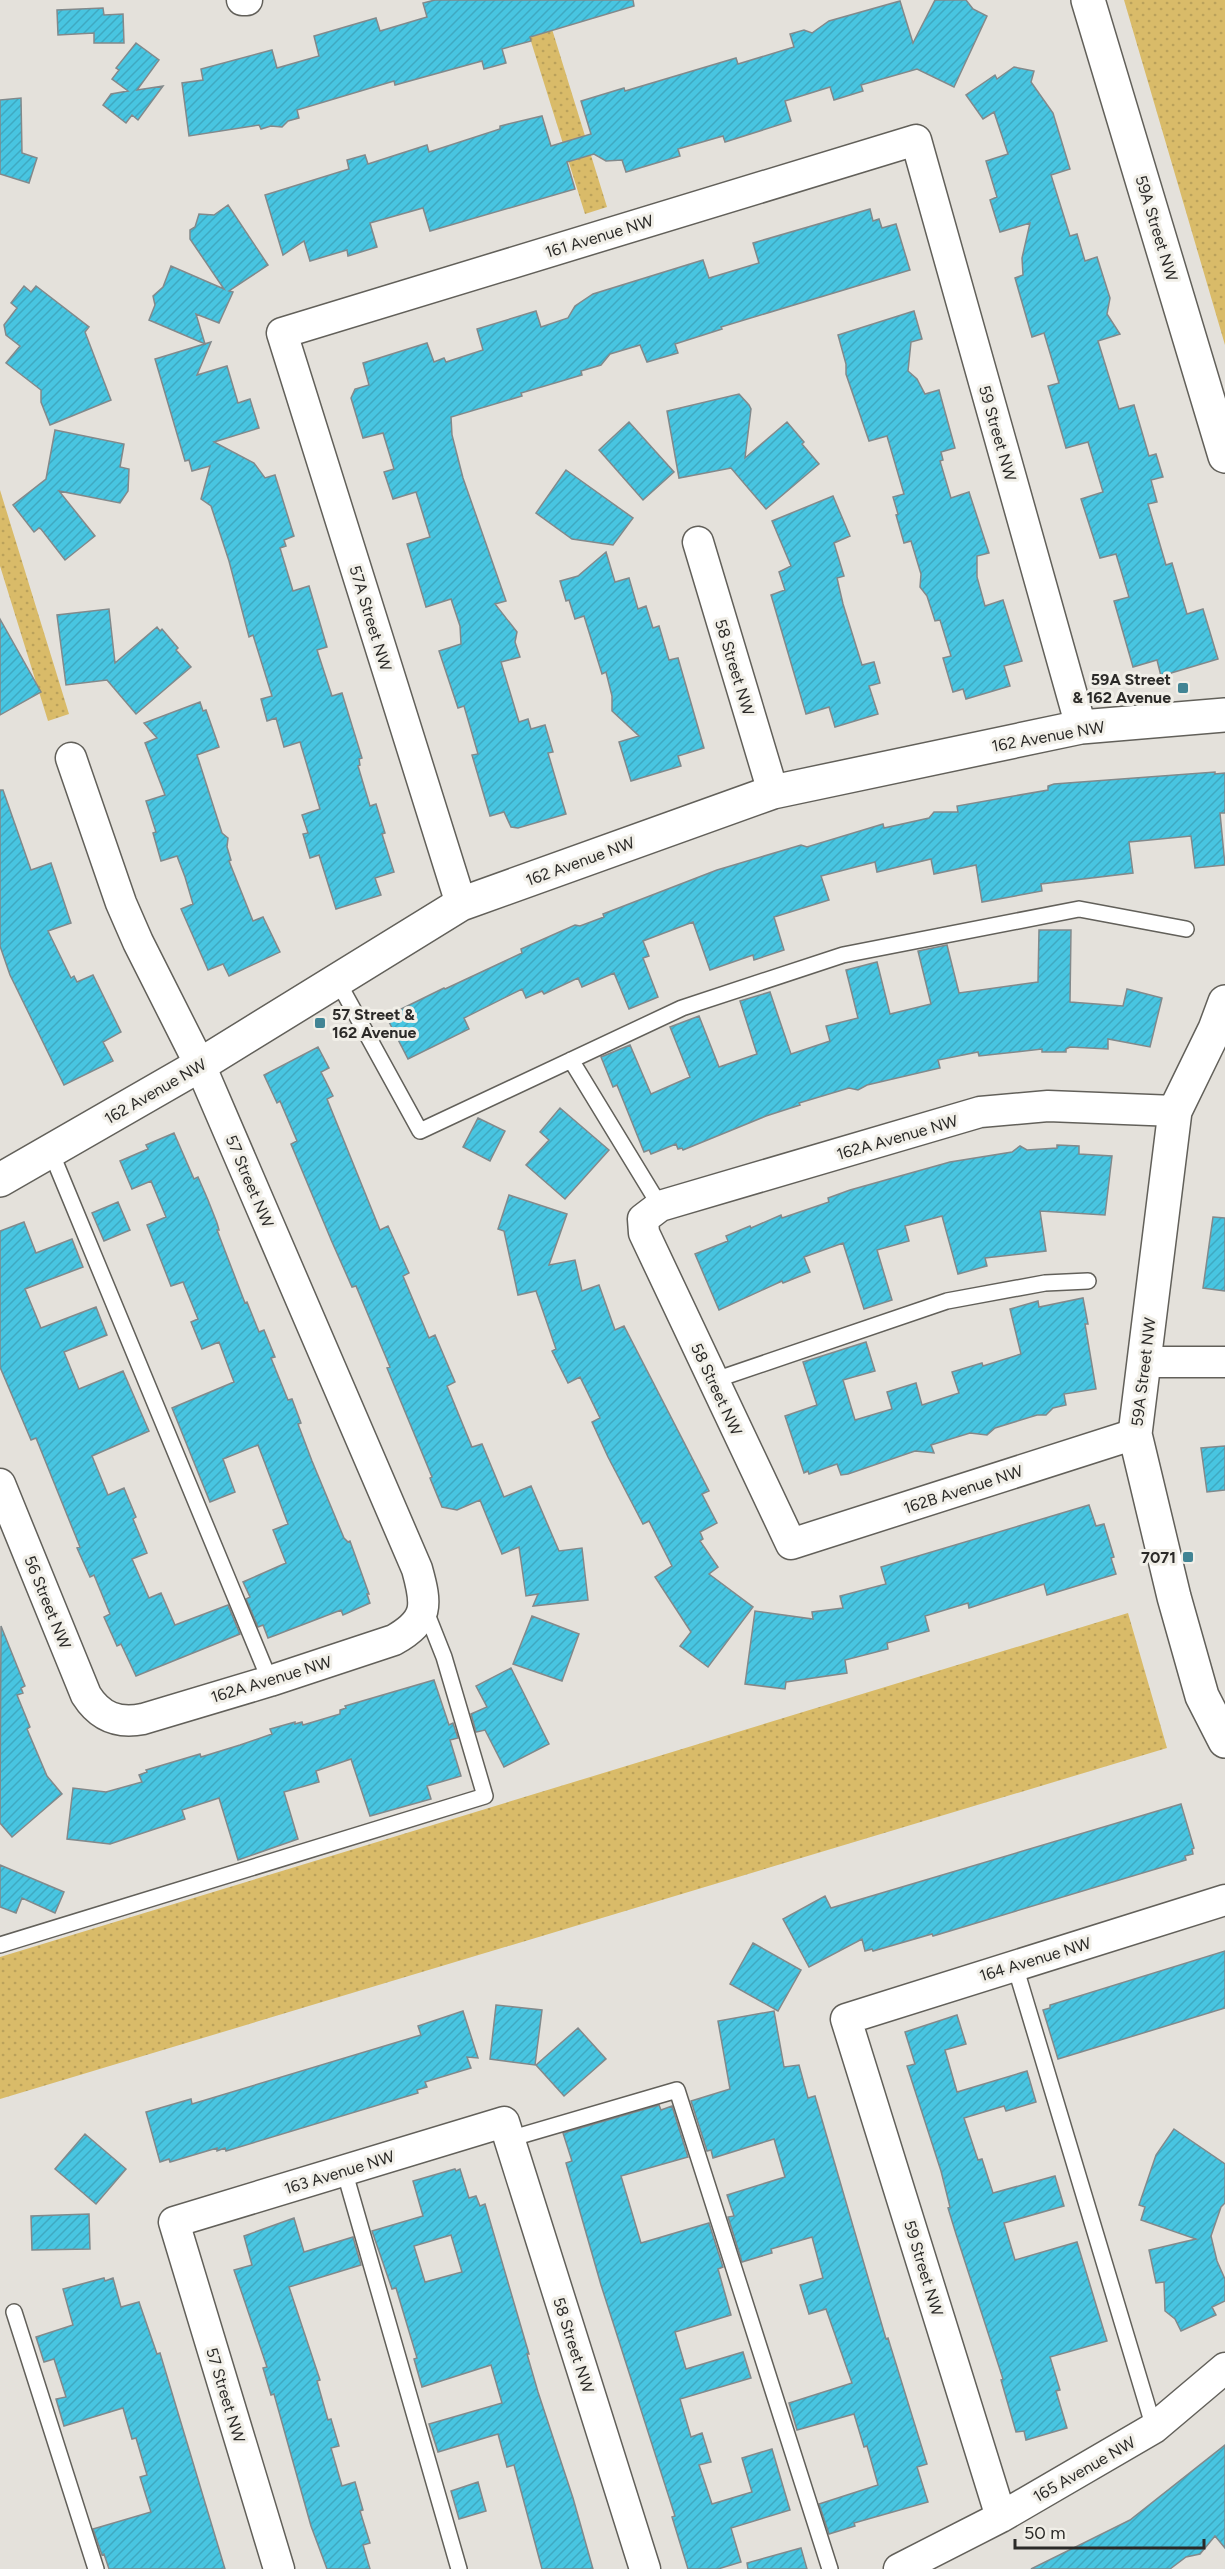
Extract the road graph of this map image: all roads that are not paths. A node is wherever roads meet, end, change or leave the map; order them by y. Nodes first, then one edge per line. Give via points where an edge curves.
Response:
1 (242, 0) edge
2 (247, 0) edge
3 (1088, 0) edge
4 (916, 140) joint
5 (282, 333) joint
6 (1225, 456) edge
7 (698, 542) dead end
8 (1225, 715) edge
9 (1081, 727) junction
10 (71, 758) dead end
11 (773, 792) junction
12 (461, 904) junction
13 (1186, 929) dead end
14 (337, 980) junction
15 (1222, 1020) edge
16 (571, 1060) junction
17 (200, 1065) junction
18 (1175, 1111) junction
19 (51, 1152) junction
20 (0, 1180) edge
21 (660, 1206) junction
22 (1088, 1281) dead end
23 (1144, 1362) junction
24 (1225, 1362) edge
25 (712, 1381) junction
26 (1135, 1434) junction
27 (0, 1484) edge
28 (791, 1544) joint
29 (424, 1606) junction
30 (270, 1681) junction
31 (103, 1714) joint
32 (1225, 1741) edge
33 (1225, 1900) edge
34 (0, 1945) edge
35 (1014, 1966) junction
36 (846, 2019) joint
37 (506, 2130) junction
38 (344, 2170) junction
39 (174, 2222) joint
40 (14, 2312) dead end
41 (1225, 2368) edge
42 (1154, 2428) junction
43 (1001, 2517) junction
44 (96, 2569) edge
45 (279, 2569) edge
46 (459, 2569) edge
47 (645, 2569) edge
48 (830, 2569) edge
49 (899, 2569) edge

1 - 2 street
3 - 6 street, 59A Street NW
4 - 5 street, 161 Avenue NW
4 - 9 street, 59 Street NW
5 - 12 street, 57A Street NW
7 - 11 street, 58 Street NW
8 - 9 street, 162 Avenue NW
9 - 11 street, 162 Avenue NW
10 - 17 street, 57 Street NW via 126,913
11 - 12 street, 162 Avenue NW
12 - 14 street, 162 Avenue NW
13 - 16 lane via 1079,909 843,955 682,1008
14 - 16 lane via 420,1131
14 - 17 street, 162 Avenue NW
15 - 18 street, 59A Street NW
16 - 21 lane
17 - 19 street, 162 Avenue NW
17 - 29 street, 57 Street NW via 417,1569
18 - 21 street, 162A Avenue NW via 1047,1106 980,1112
18 - 23 street, 59A Street NW
19 - 20 street, 162 Avenue NW
19 - 30 lane
21 - 25 street, 58 Street NW via 643,1219 644,1233
22 - 25 lane via 1045,1283 947,1301
23 - 24 street
23 - 26 street, 59A Street NW
25 - 28 street, 58 Street NW
26 - 28 street, 162B Avenue NW
26 - 32 street, 59A Street NW via 1202,1696
27 - 31 street, 56 Street NW via 86,1695
29 - 30 street, 162A Avenue NW via 412,1630 394,1640
29 - 34 lane via 444,1657 485,1796
30 - 31 street, 162A Avenue NW via 129,1722
33 - 35 street, 164 Avenue NW
35 - 36 street, 164 Avenue NW
35 - 42 lane
36 - 43 street, 59 Street NW
37 - 38 street, 163 Avenue NW
37 - 47 street, 58 Street NW
37 - 48 lane via 676,2090
38 - 39 street, 163 Avenue NW
38 - 46 lane
39 - 45 street, 57 Street NW
40 - 44 lane
41 - 42 street, 165 Avenue NW
42 - 43 street, 165 Avenue NW
43 - 49 street, 165 Avenue NW

